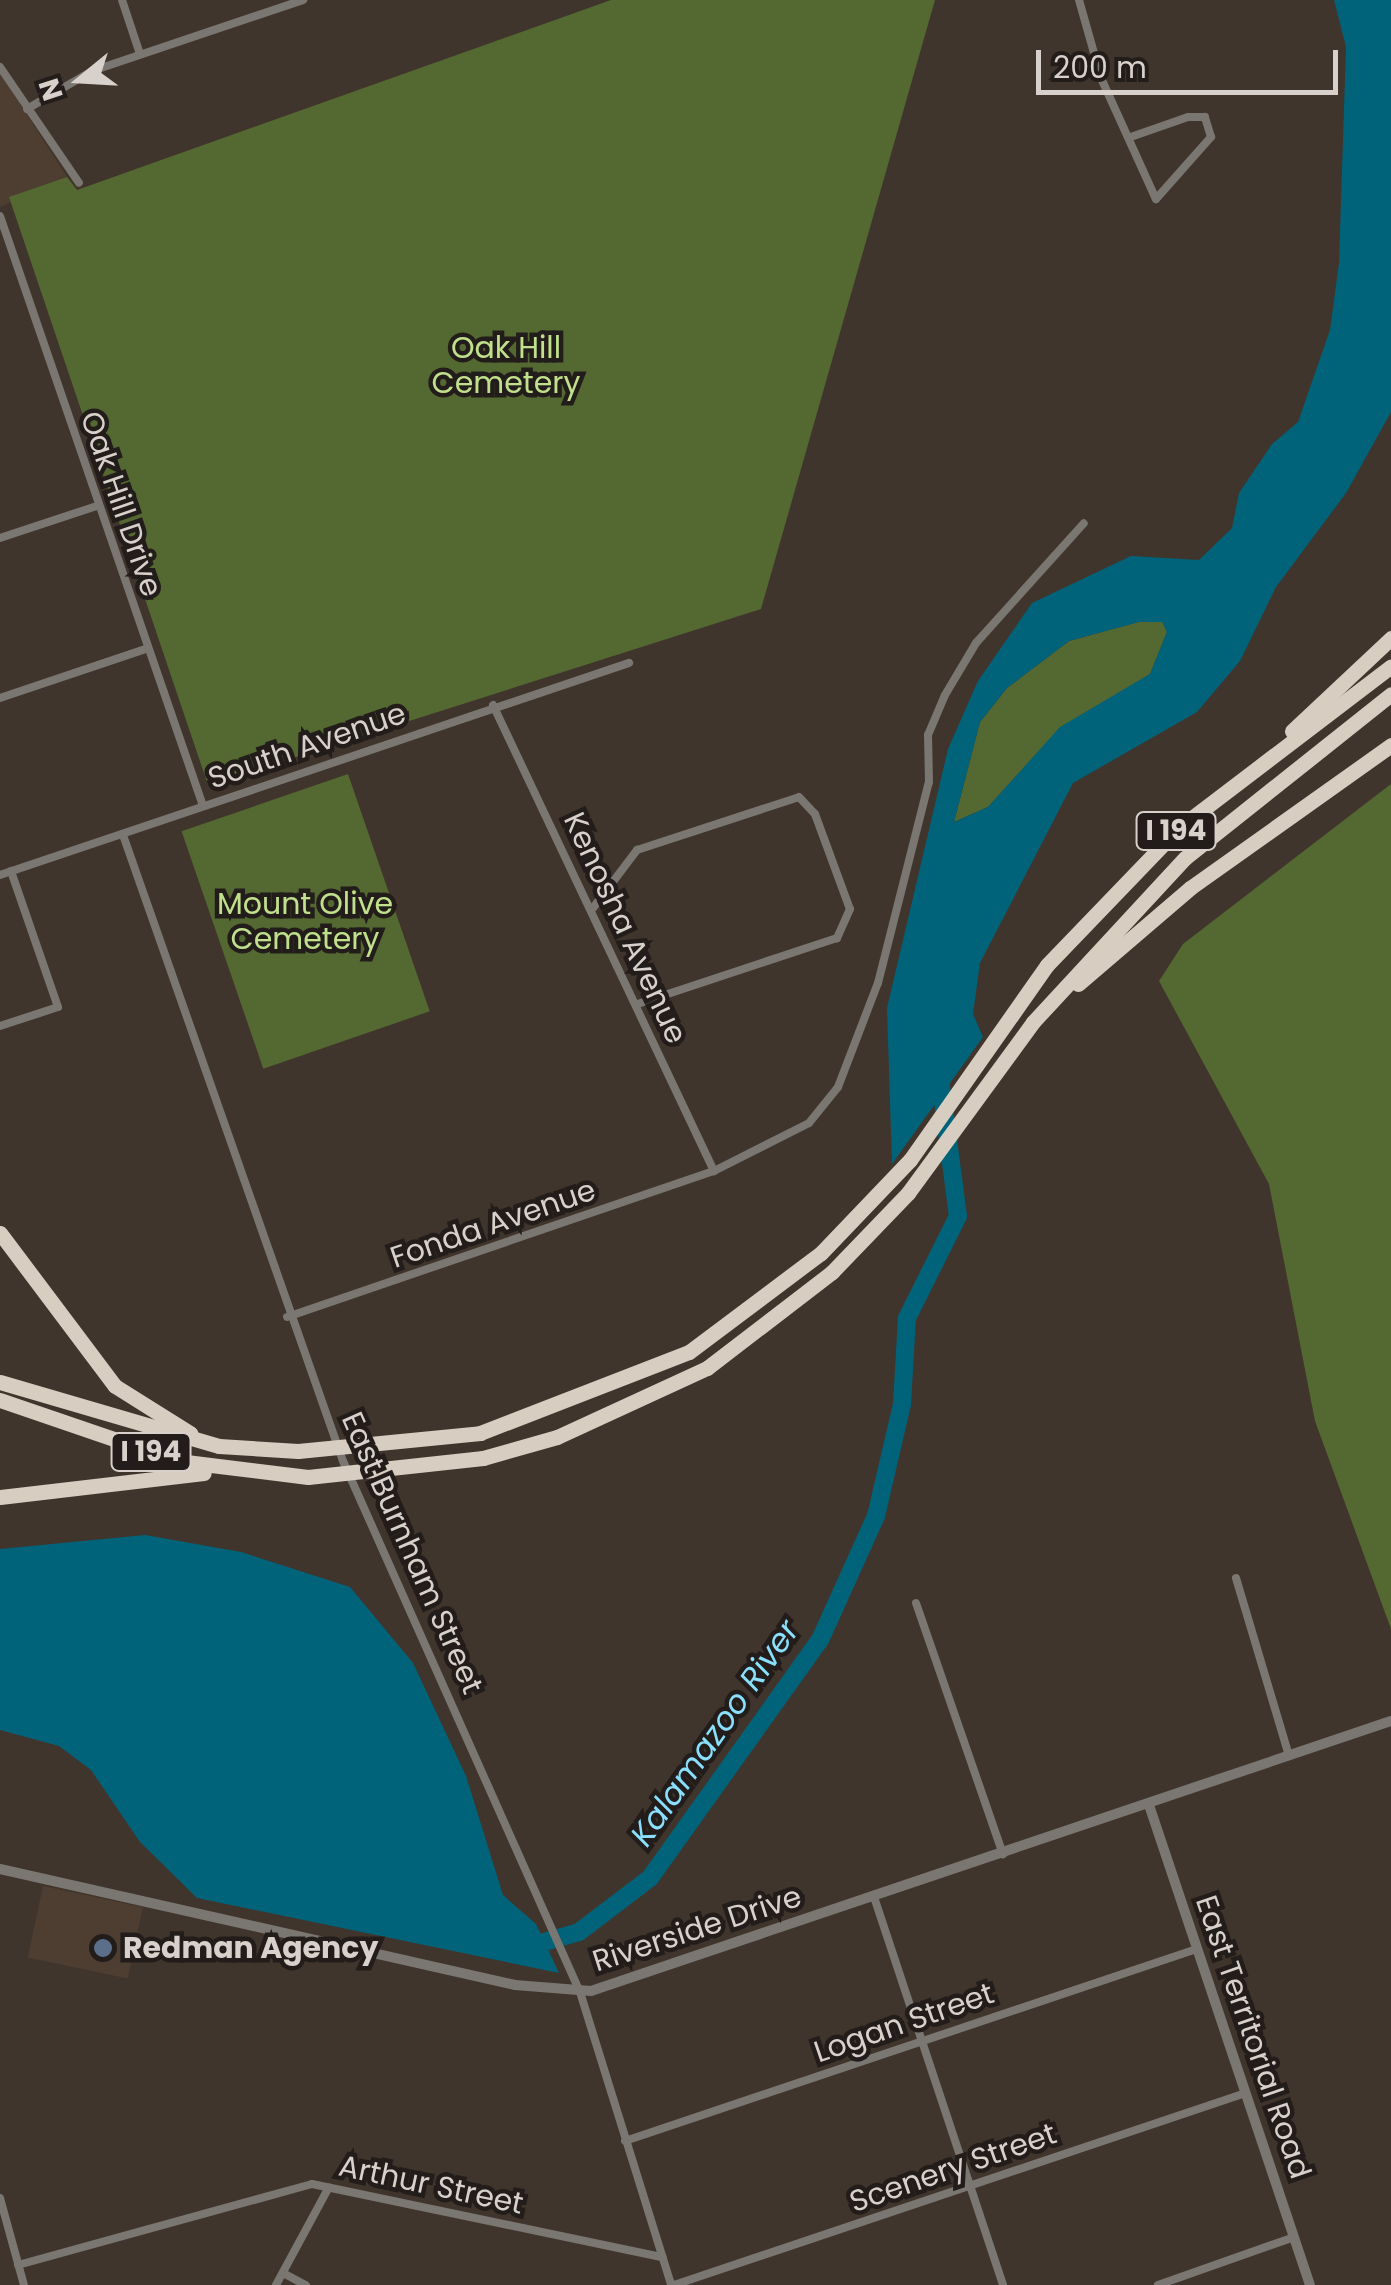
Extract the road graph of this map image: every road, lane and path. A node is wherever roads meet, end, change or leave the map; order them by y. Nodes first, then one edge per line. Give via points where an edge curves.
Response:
1 (122, 0) edge
2 (304, 0) edge
3 (1079, 0) edge
4 (140, 54) junction
5 (0, 67) edge
6 (27, 109) junction
7 (1132, 137) junction
8 (79, 184) dead end
9 (0, 216) edge
10 (97, 506) junction
11 (1084, 524) dead end
12 (0, 538) edge
13 (1391, 638) edge
14 (146, 649) junction
15 (630, 664) dead end
16 (1391, 666) edge
17 (1391, 694) edge
18 (0, 698) edge
19 (493, 706) junction
20 (1391, 745) edge
21 (1223, 794) junction
22 (203, 806) junction
23 (123, 835) junction
24 (11, 871) junction
25 (0, 875) edge
26 (593, 908) junction
27 (638, 1004) junction
28 (1034, 1022) junction
29 (0, 1026) edge
30 (714, 1171) junction
31 (0, 1233) edge
32 (288, 1317) junction
33 (0, 1382) edge
34 (0, 1400) edge
35 (216, 1445) junction
36 (226, 1472) junction
37 (0, 1497) edge
38 (1236, 1578) dead end
39 (916, 1603) dead end
40 (1391, 1721) edge
41 (1289, 1756) junction
42 (1149, 1805) junction
43 (1003, 1854) junction
44 (0, 1869) edge
45 (874, 1897) junction
46 (1198, 1949) junction
47 (580, 1992) junction
48 (922, 2041) junction
49 (1246, 2093) junction
50 (625, 2140) junction
51 (329, 2186) junction
52 (970, 2186) junction
53 (0, 2198) edge
54 (1294, 2238) junction
55 (662, 2257) junction
56 (18, 2265) junction
57 (283, 2273) junction
58 (24, 2285) edge
59 (276, 2285) edge
60 (306, 2285) edge
61 (673, 2285) edge
62 (1003, 2285) edge
63 (1158, 2285) edge
64 (1310, 2285) edge

1 - 4 street
2 - 4 street
3 - 7 street via 1102,80
4 - 6 street
5 - 6 street
6 - 8 street
7 - 7 street via 1188,117 1205,117 1211,136 1156,200
9 - 10 street, Oak Hill Drive
10 - 12 street
10 - 14 street, Oak Hill Drive
11 - 30 street, Fonda Avenue via 976,643 939,708 878,983 838,1087 808,1123
13 - 21 highway
14 - 18 street
14 - 22 street, Oak Hill Drive
15 - 19 street, South Avenue
16 - 21 highway, I 194
17 - 28 highway, I 194 via 1185,858
19 - 22 street, South Avenue
19 - 26 street, Kenosha Avenue
20 - 28 highway via 1190,888
21 - 35 highway, I 194 via 1047,965 878,1192 821,1253 689,1352 556,1410 421,1444 298,1450
22 - 23 street, South Avenue
23 - 24 street, South Avenue
23 - 32 street, East Burnham Street
24 - 25 street, South Avenue
24 - 29 street via 58,1007
26 - 27 street, Kenosha Avenue
26 - 27 street via 637,850 799,797 815,814 850,909 836,938
27 - 30 street, Kenosha Avenue
28 - 36 highway, I 194 via 888,1214 774,1323 707,1368 556,1437 428,1469 308,1476
30 - 32 street, Fonda Avenue
31 - 35 highway via 74,1338 143,1410
32 - 47 street, East Burnham Street
33 - 35 highway, I 194
34 - 36 highway, I 194
36 - 37 highway
38 - 41 street
39 - 43 street
40 - 41 street, Riverside Drive
41 - 42 street, Riverside Drive
42 - 43 street, Riverside Drive
42 - 46 street, East Territorial Road
43 - 45 street, Riverside Drive
44 - 47 street, Riverside Drive
45 - 47 street, Riverside Drive
45 - 48 street
46 - 48 street, Logan Street
46 - 49 street, East Territorial Road
47 - 50 street, East Burnham Street
48 - 50 street, Logan Street
48 - 52 street
49 - 52 street, Scenery Street
49 - 54 street, East Territorial Road
50 - 55 street, East Burnham Street
51 - 55 street, Arthur Street
51 - 56 street, Arthur Street via 298,2186
51 - 57 street
52 - 61 street, Scenery Street
52 - 62 street
53 - 56 street
54 - 63 street
54 - 64 street, East Territorial Road
55 - 61 street, East Burnham Street
56 - 58 street
57 - 59 street
57 - 60 street

